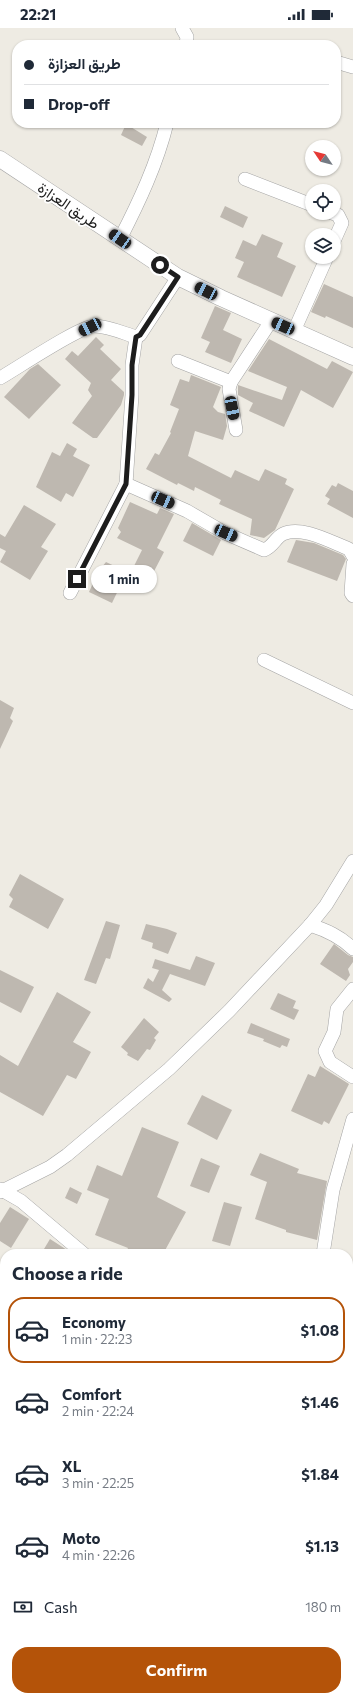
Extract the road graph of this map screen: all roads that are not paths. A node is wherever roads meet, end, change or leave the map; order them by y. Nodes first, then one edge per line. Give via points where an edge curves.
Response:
1 (182, 28) edge
2 (187, 40) edge
3 (341, 63) edge
4 (353, 67) edge
5 (166, 128) edge
6 (0, 159) edge
7 (245, 179) dead end
8 (305, 202) edge
9 (120, 239) junction
10 (324, 264) edge
11 (178, 277) junction
12 (271, 321) junction
13 (294, 331) junction
14 (136, 337) junction
15 (353, 357) edge
16 (178, 361) dead end
17 (0, 378) edge
18 (231, 382) junction
19 (236, 430) dead end
20 (126, 484) junction
21 (353, 556) edge
22 (353, 564) edge
23 (70, 592) dead end
24 (353, 596) edge
25 (264, 660) dead end
26 (353, 703) edge
27 (353, 861) edge
28 (310, 925) junction
29 (353, 949) edge
30 (353, 989) edge
31 (353, 1077) edge
32 (353, 1118) edge
33 (1, 1190) edge
34 (78, 1249) edge
35 (324, 1249) edge

1 - 2 street
3 - 4 street
5 - 9 street via 161,148 140,200
6 - 9 street, طريق العزازة
7 - 8 street
9 - 11 street, طريق العزازة
10 - 13 street
11 - 12 street, طريق العزازة
11 - 14 street via 140,335
12 - 13 street, طريق العزازة
12 - 18 street
13 - 15 street, طريق العزازة
14 - 17 street via 101,327 90,327
14 - 20 street via 132,365
16 - 18 street
18 - 19 street via 228,388
20 - 21 street via 264,550 270,548 281,535 290,531 303,531 349,549
20 - 23 street
22 - 24 street
25 - 26 street
27 - 28 street via 326,905
28 - 29 street via 328,931
28 - 33 street via 229,1011 169,1069 67,1155 50,1167
30 - 31 street via 337,1009 334,1032 325,1052 330,1062
32 - 35 street via 333,1190
33 - 34 street via 21,1202

